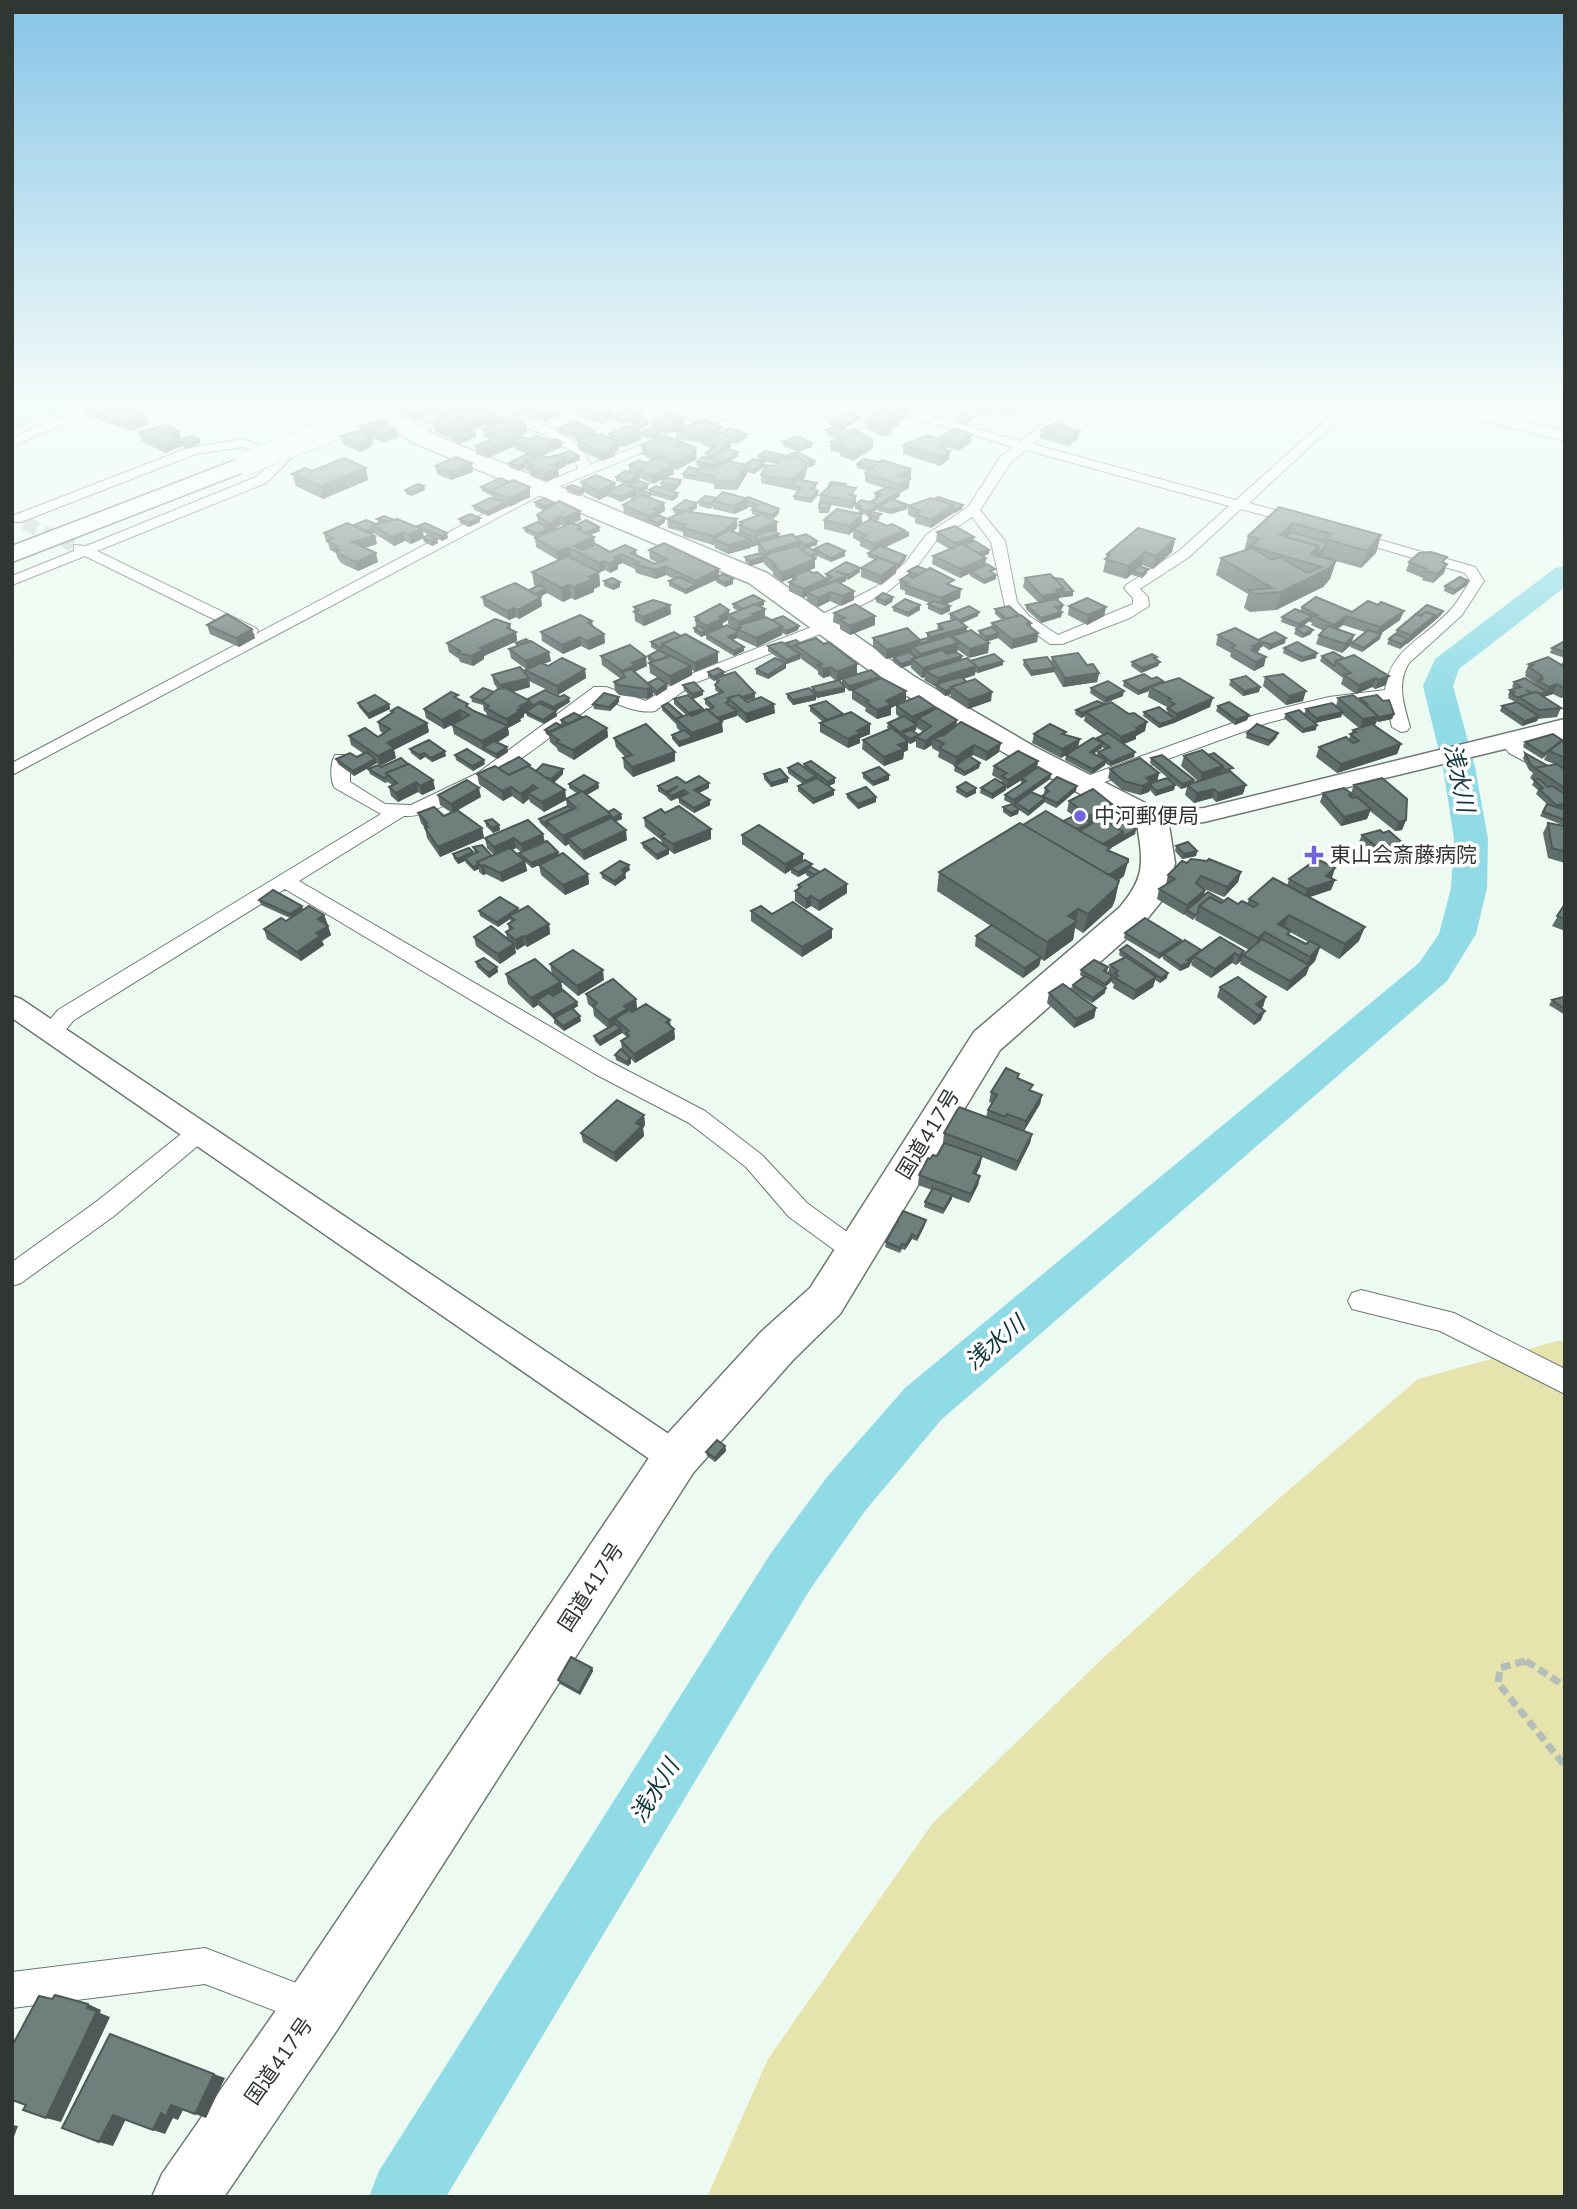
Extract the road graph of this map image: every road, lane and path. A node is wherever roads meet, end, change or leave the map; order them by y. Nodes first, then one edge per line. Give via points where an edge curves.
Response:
1 (59, 507) edge
2 (77, 507) edge
3 (126, 507) edge
4 (189, 507) edge
5 (507, 507) edge
6 (590, 507) edge
7 (975, 507) edge
8 (1236, 507) edge
9 (1250, 507) edge
10 (973, 510) junction
11 (16, 525) edge
12 (80, 548) junction
13 (12, 555) edge
14 (12, 581) edge
15 (823, 623) junction
16 (262, 637) junction
17 (1393, 694) junction
18 (1565, 724) edge
19 (1401, 727) dead end
20 (1544, 731) junction
21 (1565, 740) edge
22 (1505, 742) junction
23 (341, 759) edge
24 (12, 770) edge
25 (1565, 778) edge
26 (1082, 784) junction
27 (401, 810) junction
28 (1152, 819) junction
29 (285, 881) junction
30 (12, 1005) edge
31 (51, 1032) junction
32 (198, 1133) junction
33 (856, 1252) junction
34 (12, 1276) edge
35 (1361, 1301) dead end
36 (1565, 1382) edge
37 (676, 1458) junction
38 (1565, 1686) edge
39 (1565, 1766) edge
40 (12, 1990) edge
41 (315, 2008) junction
42 (186, 2197) edge

1 - 11 street
2 - 11 highway
3 - 13 highway
4 - 12 street
5 - 16 street
6 - 15 highway via 733,565
7 - 10 street
8 - 10 street via 1184,554 1131,588 1142,606 1056,641 1010,603 998,541
9 - 17 street via 1470,570 1477,581 1457,612 1403,660 1395,673
10 - 15 street via 931,538 911,565 881,590
12 - 14 street
12 - 16 street
15 - 26 highway via 905,683
15 - 27 street via 689,680 649,707 600,691 484,777 414,811
16 - 24 street
17 - 19 street
17 - 26 street via 1329,702 1261,719
18 - 20 street
20 - 21 street
20 - 22 street
22 - 25 street
22 - 28 street via 1204,815
23 - 27 street via 341,784 381,810
26 - 28 highway
27 - 29 street
28 - 33 highway, 国道417号 via 1159,863 1152,891 1131,916 987,1041
29 - 31 street via 66,1015
29 - 33 street via 603,1068 697,1116 754,1161 798,1210
30 - 31 street
31 - 32 street
32 - 34 street via 105,1209
32 - 37 street
33 - 37 highway, 国道417号 via 825,1301 777,1346
35 - 36 street via 1445,1321
37 - 41 highway, 国道417号
38 - 39 path via 1525,1661 1500,1668 1498,1683
40 - 41 street via 205,1966
41 - 42 highway, 国道417号

